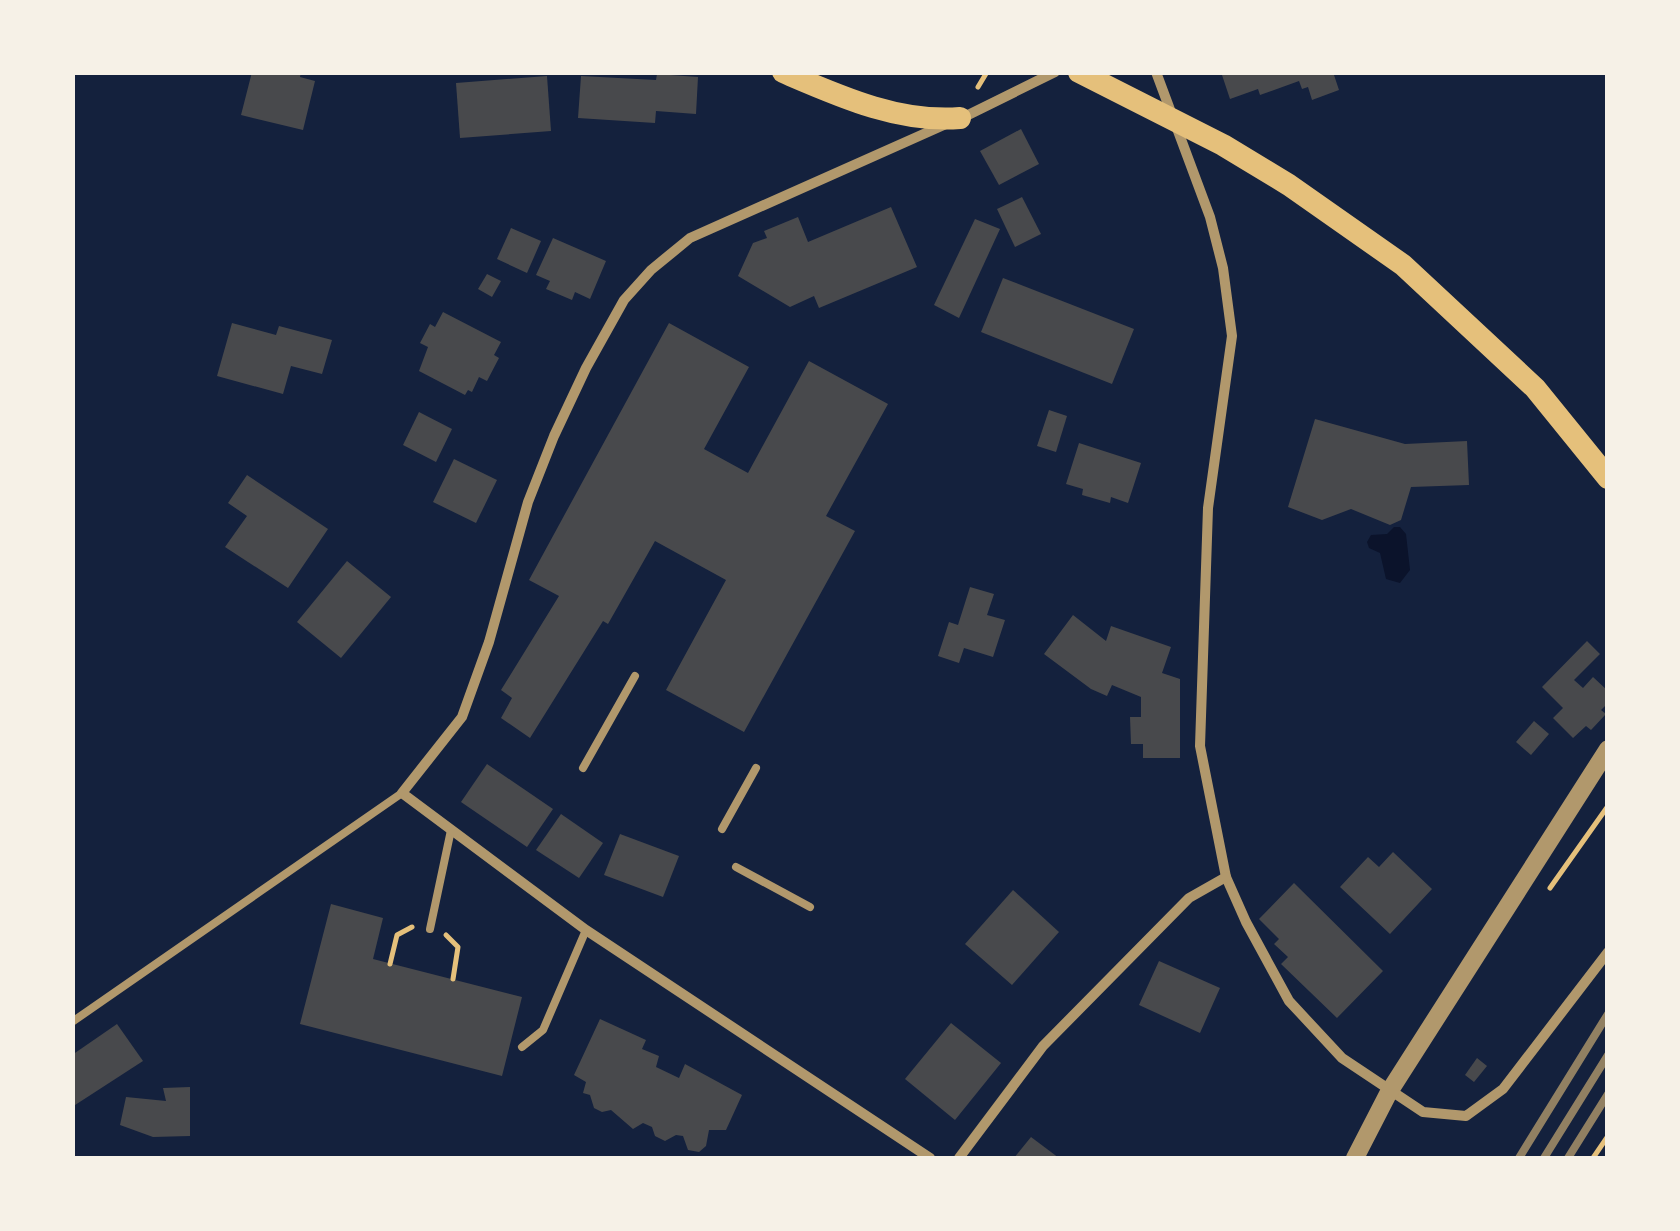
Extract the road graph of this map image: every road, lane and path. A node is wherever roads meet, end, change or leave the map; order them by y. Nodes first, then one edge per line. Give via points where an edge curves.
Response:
1 (783, 72) edge
2 (987, 72) edge
3 (1056, 72) edge
4 (1078, 72) edge
5 (1156, 72) edge
6 (972, 96) dead end
7 (960, 118) junction
8 (1608, 478) edge
9 (635, 676) dead end
10 (1608, 749) edge
11 (583, 768) dead end
12 (756, 768) dead end
13 (402, 793) junction
14 (722, 829) dead end
15 (451, 830) junction
16 (736, 867) dead end
17 (1226, 876) junction
18 (810, 907) dead end
19 (430, 929) dead end
20 (586, 930) junction
21 (1608, 952) edge
22 (72, 1022) edge
23 (522, 1047) dead end
24 (1389, 1092) junction
25 (1608, 1136) edge
26 (930, 1158) edge
27 (959, 1158) edge
28 (1355, 1158) edge
29 (1594, 1158) edge

1 - 7 main road via 887,111
2 - 6 path
3 - 7 street
4 - 8 main road via 1223,145 1403,265 1536,388
5 - 17 street via 1210,216 1232,336 1208,508 1200,746
7 - 13 street via 690,238 624,300 586,368 528,502 462,717
9 - 11 lane
10 - 24 street
12 - 14 lane
13 - 15 street
13 - 22 lane
15 - 19 lane
15 - 20 street
16 - 18 lane
17 - 24 street via 1289,1000 1342,1058
17 - 27 street via 1189,898 1042,1046
20 - 23 lane via 543,1030
20 - 26 street
21 - 24 street via 1504,1088 1466,1116 1423,1112
24 - 28 street
25 - 29 path

